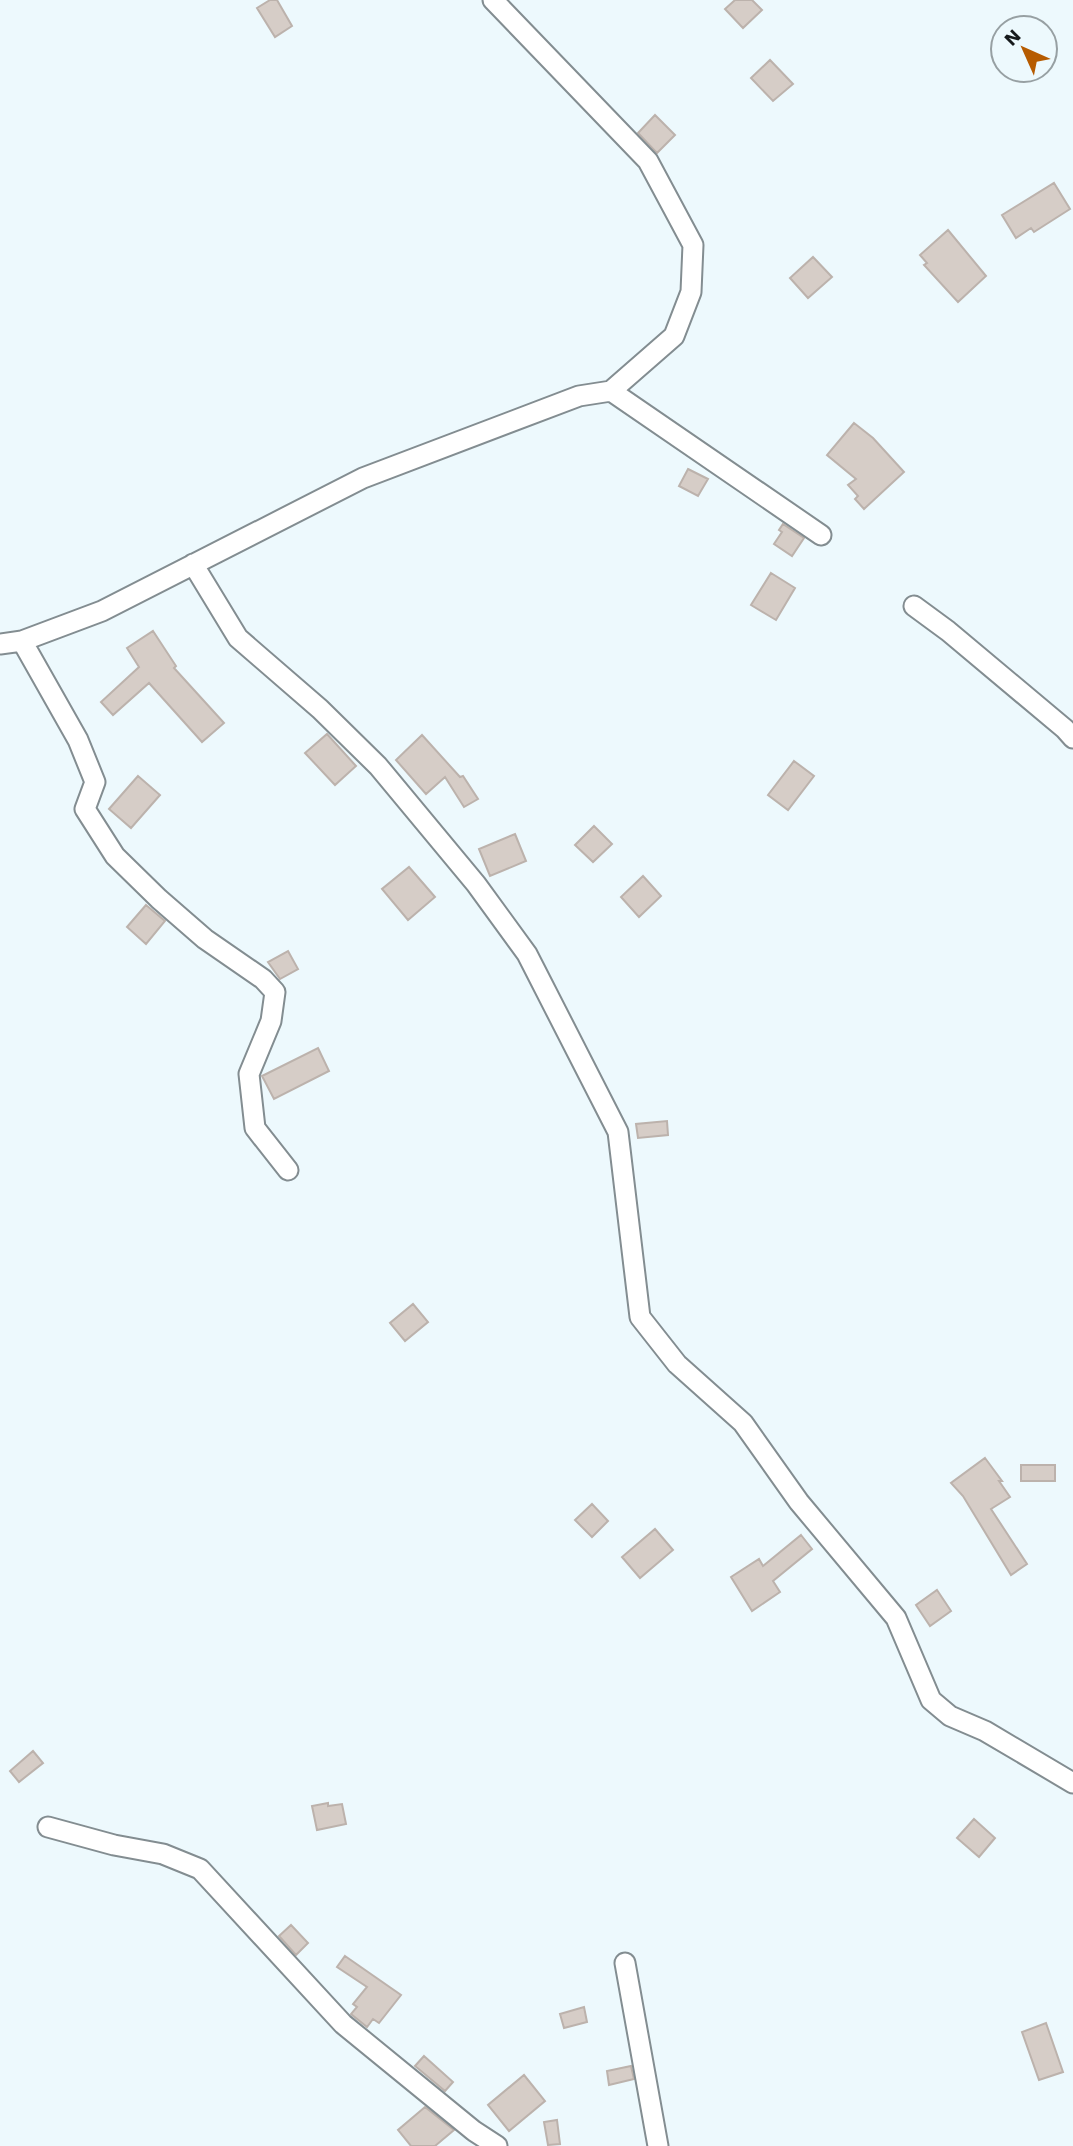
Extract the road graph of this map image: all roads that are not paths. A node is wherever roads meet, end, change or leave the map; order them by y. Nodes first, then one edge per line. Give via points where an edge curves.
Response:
1 (492, 0) edge
2 (611, 391) junction
3 (821, 535) dead end
4 (193, 564) junction
5 (914, 606) dead end
6 (22, 641) junction
7 (0, 644) edge
8 (1073, 738) edge
9 (288, 1170) dead end
10 (1073, 1783) edge
11 (48, 1827) dead end
12 (625, 1963) dead end
13 (496, 2146) edge
14 (658, 2146) edge

1 - 2 street via 648,161 693,245 691,292 674,336
2 - 3 street
2 - 4 street via 579,396 363,478
4 - 6 street via 102,611
4 - 10 street via 238,638 378,766 476,884 527,954 618,1132 640,1317 677,1364 743,1423 799,1502 896,1618 931,1700 950,1716 985,1731
5 - 8 street
6 - 7 street
6 - 9 street via 78,740 95,782 85,809 115,856 205,939 275,992 271,1021 249,1074 256,1128
11 - 13 street via 163,1854 200,1869 343,2024
12 - 14 street

